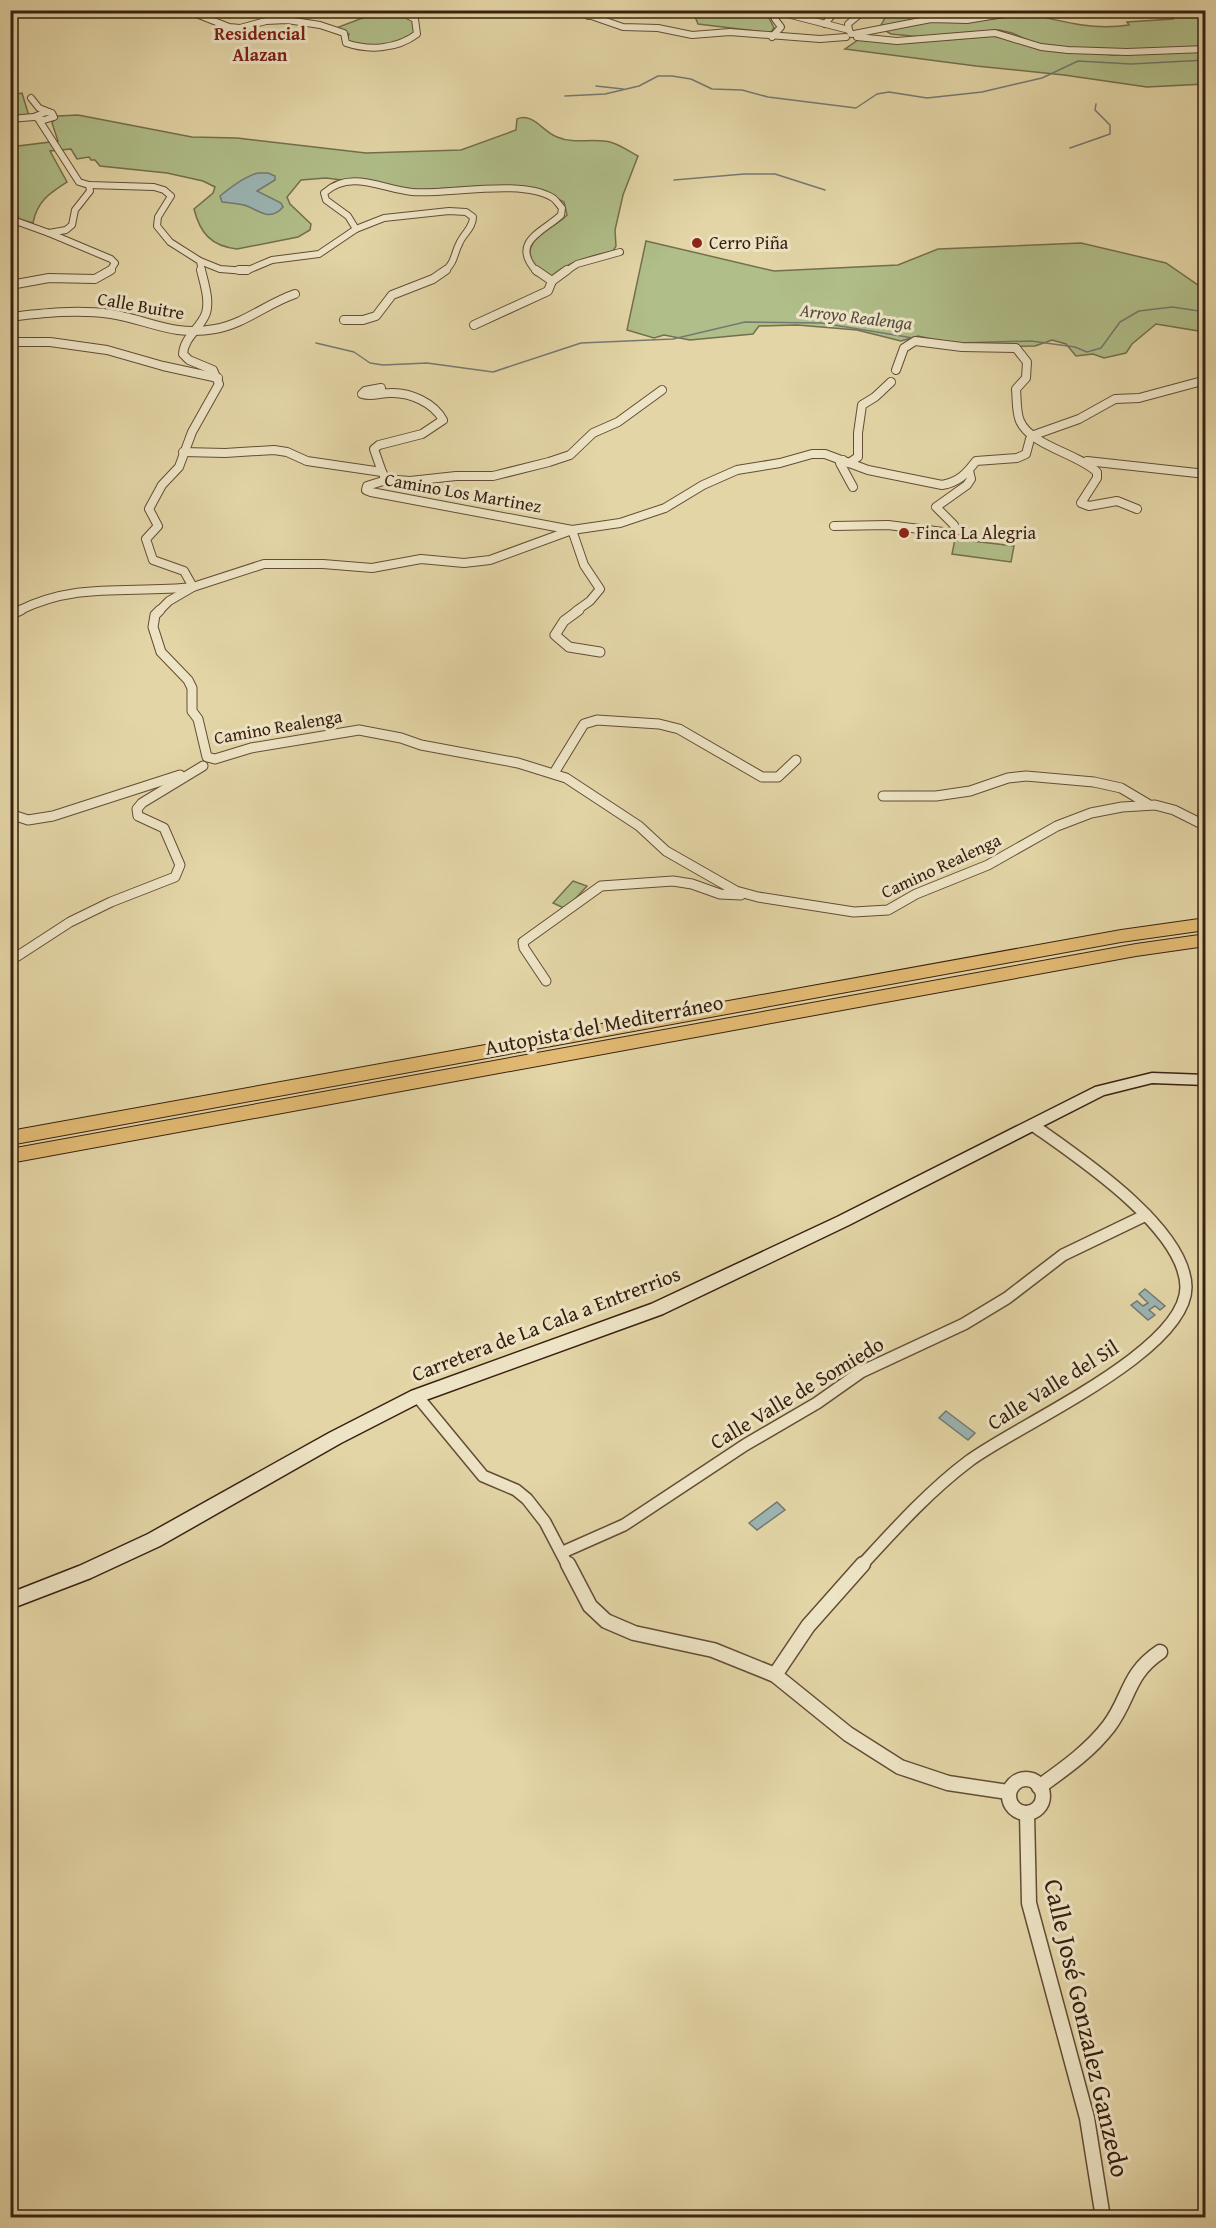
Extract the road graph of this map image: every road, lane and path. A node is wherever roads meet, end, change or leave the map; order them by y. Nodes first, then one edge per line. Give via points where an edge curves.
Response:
1 (186, 10) edge
2 (397, 10) edge
3 (574, 10) edge
4 (604, 10) edge
5 (836, 10) edge
6 (865, 10) edge
7 (1026, 10) edge
8 (1121, 10) edge
9 (1143, 10) edge
10 (938, 12) edge
11 (788, 14) dead end
12 (588, 16) junction
13 (775, 19) dead end
14 (936, 19) junction
15 (825, 24) junction
16 (851, 34) junction
17 (772, 37) junction
18 (1206, 49) edge
19 (50, 116) junction
20 (37, 117) junction
21 (10, 119) edge
22 (48, 134) junction
23 (89, 185) junction
24 (10, 219) edge
25 (356, 229) junction
26 (49, 233) junction
27 (620, 252) dead end
28 (200, 261) junction
29 (552, 281) junction
30 (16, 284) dead end
31 (295, 294) dead end
32 (10, 318) edge
33 (344, 320) dead end
34 (474, 325) dead end
35 (196, 329) junction
36 (10, 342) edge
37 (896, 370) dead end
38 (218, 378) junction
39 (1206, 380) edge
40 (891, 382) dead end
41 (381, 388) dead end
42 (662, 390) dead end
43 (1034, 435) junction
44 (183, 452) junction
45 (1086, 461) junction
46 (846, 462) junction
47 (969, 471) junction
48 (1206, 474) edge
49 (383, 476) junction
50 (853, 486) dead end
51 (1137, 509) dead end
52 (834, 526) dead end
53 (572, 530) junction
54 (193, 587) junction
55 (10, 615) edge
56 (600, 652) dead end
57 (215, 759) junction
58 (796, 760) dead end
59 (203, 766) junction
60 (554, 773) junction
61 (883, 796) dead end
62 (1148, 804) junction
63 (10, 814) edge
64 (1206, 826) edge
65 (745, 895) junction
66 (1206, 924) edge
67 (1206, 940) edge
68 (10, 961) edge
69 (546, 981) dead end
70 (1206, 1080) edge
71 (1034, 1126) junction
72 (13, 1137) edge
73 (10, 1156) edge
74 (1146, 1215) junction
75 (417, 1396) junction
76 (562, 1552) junction
77 (10, 1601) edge
78 (1160, 1652) dead end
79 (775, 1676) junction
80 (1039, 1787) junction
81 (1008, 1792) junction
82 (1027, 1813) junction
83 (1102, 2217) edge

1 - 2 street via 231,28 279,19 333,28 344,33 346,44 360,47 395,44 417,34 416,19
3 - 12 street
4 - 12 street
5 - 15 street
6 - 16 street via 848,24
7 - 14 street via 967,20
8 - 9 street
10 - 14 street
11 - 15 street
12 - 17 street via 623,27
13 - 17 street via 781,27
14 - 16 street
15 - 16 street
16 - 17 street via 820,39
16 - 18 street via 897,41 995,33 1044,47 1092,52
19 - 20 street
19 - 20 street via 31,98
19 - 22 street
20 - 21 street
20 - 22 street
22 - 23 street via 76,180
23 - 26 street via 90,191 75,210 70,227
23 - 28 street via 154,187 168,192 171,199 159,214 157,226 170,242
24 - 26 street
25 - 28 street via 319,254 272,260 246,271
25 - 29 street via 348,216 326,200 324,193 330,188 358,181 414,192 474,188 542,194 557,201 562,212 534,234 526,252 531,266
25 - 33 street via 391,216 435,211 461,211 470,214 474,221 461,237 455,260 446,271 392,295 376,316
26 - 30 street via 110,256 114,267 91,279 39,279
27 - 29 street via 577,264
28 - 35 street via 207,305
29 - 34 street via 541,297
31 - 35 street, Calle Buitre via 223,327
32 - 35 street, Calle Buitre via 92,312 164,329
35 - 38 street via 183,347 183,354 213,370
36 - 38 street via 50,342 107,350
37 - 43 street via 904,345 915,340 962,347 1016,348 1027,362 1026,378 1016,389 1020,421
38 - 44 street via 219,384
39 - 43 street via 1139,398 1114,399 1079,419
40 - 46 street via 862,405 858,457
41 - 49 street via 362,394 406,396 434,408 443,420 427,431 374,449
42 - 49 street via 632,414 593,433 570,454 549,462 493,476 410,481
43 - 45 street
43 - 47 street, Camino Realenga via 1026,454 975,461
44 - 49 street, Camino Los Martinez via 274,450 307,461
44 - 54 street via 179,467 148,509 158,526 146,539 153,560 184,571
45 - 48 street
45 - 51 street via 1097,472 1097,478 1081,503 1089,506 1117,501
46 - 47 street, Camino Realenga via 942,485 953,483
46 - 50 street via 840,463
46 - 53 street, Camino Realenga via 812,454 737,470 665,508 620,523
47 - 52 street via 971,479 967,485 936,507 956,531 888,525
49 - 53 street, Camino Los Martinez via 366,490
53 - 54 street, Camino Realenga via 490,560 421,560 372,568 264,564
53 - 56 street via 584,565 600,589 596,597 558,627 555,635 560,643 574,649
54 - 55 street via 73,592
54 - 57 street, Camino Realenga via 155,615 153,627 161,652 192,688 192,711 198,719 207,757
57 - 59 street
57 - 60 street, Camino Realenga via 251,748 359,730
58 - 60 street via 774,780 762,777 679,729 597,720 584,724
59 - 63 street via 53,816 28,820
59 - 68 street via 137,809 138,816 164,828 180,866 175,877 70,922
60 - 65 street, Camino Realenga via 639,826 666,851
61 - 62 street via 936,796 1026,776 1121,788
62 - 64 street, Camino Realenga via 1174,810
62 - 65 street, Camino Realenga via 1091,813 1066,822 974,871 880,912 854,912
65 - 69 street via 720,894 673,881 601,886 523,942
66 - 72 highway, Autopista del Mediterráneo via 1121,936
67 - 73 highway, Autopista del Mediterráneo
70 - 71 street, Carretera de La Cala a Entrerrios via 1161,1078 1118,1085 1086,1097
71 - 74 street, Calle Valle del Sil via 1101,1174
71 - 75 street, Carretera de La Cala a Entrerrios via 657,1309
74 - 76 street, Calle Valle de Somiedo via 1064,1255 1007,1298 964,1324 861,1372 624,1525
74 - 79 street, Calle Valle del Sil via 1182,1267 1185,1298 1172,1323 1113,1373 969,1462 914,1509 813,1619
75 - 76 street via 483,1476 527,1499
75 - 77 street, Carretera de La Cala a Entrerrios via 154,1540
76 - 79 street via 590,1606 606,1621 634,1633 713,1650
78 - 80 street via 1136,1672 1116,1717 1099,1739
79 - 81 street via 848,1734 900,1767 948,1782
80 - 81 street via 1023,1780 1013,1783
80 - 82 street via 1042,1802 1037,1810
81 - 82 street via 1013,1806
82 - 83 street, Calle José Gonzalez Ganzedo via 1029,1904 1087,2118

